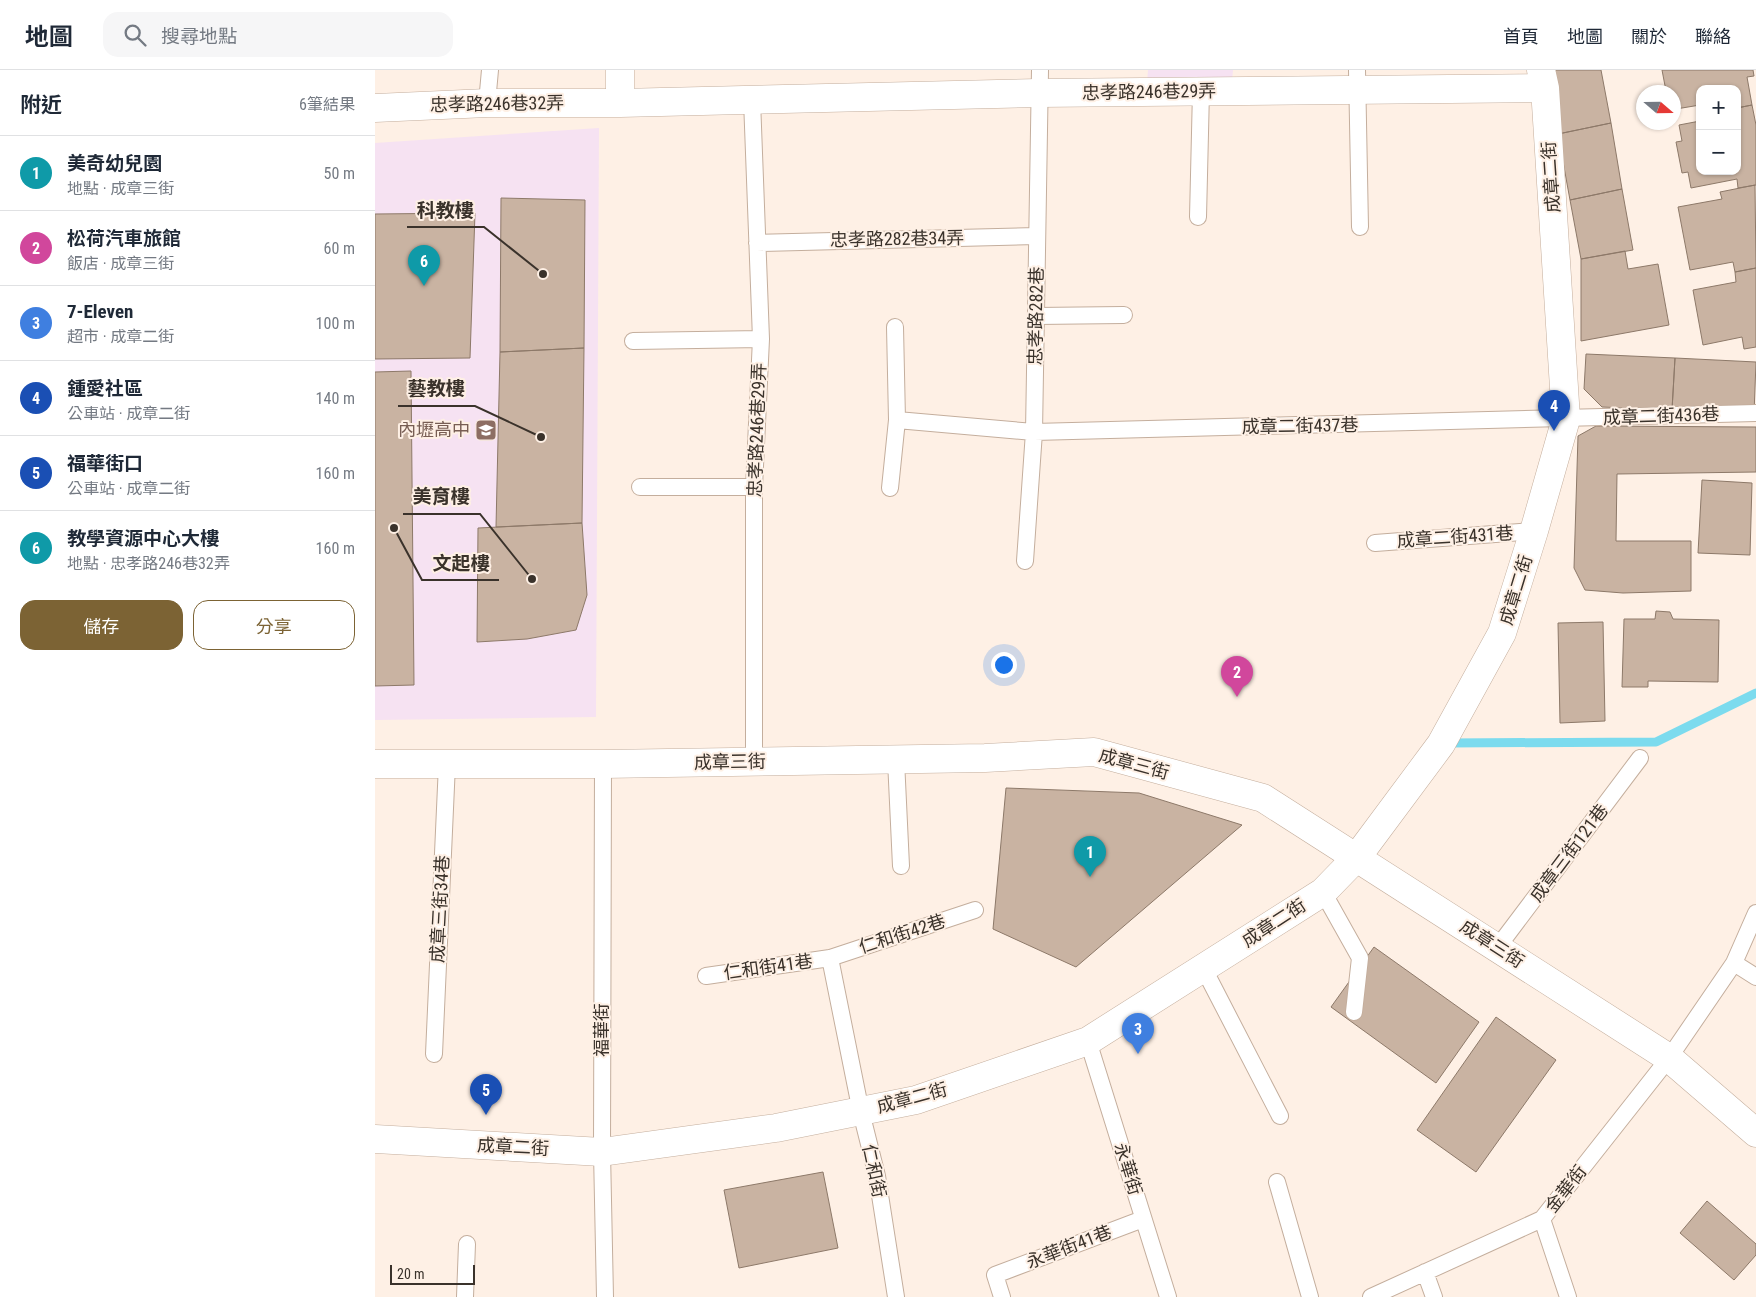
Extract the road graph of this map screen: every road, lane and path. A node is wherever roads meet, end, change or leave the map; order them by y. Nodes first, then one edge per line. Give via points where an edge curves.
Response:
1 (490, 70) edge
2 (620, 70) edge
3 (1543, 79) edge
4 (1357, 80) edge
5 (1039, 81) edge
6 (1201, 91) junction
7 (752, 100) junction
8 (620, 103) junction
9 (487, 104) junction
10 (375, 108) edge
11 (1199, 217) dead end
12 (1360, 227) dead end
13 (1037, 236) junction
14 (757, 243) junction
15 (1124, 315) dead end
16 (1036, 316) junction
17 (895, 327) dead end
18 (761, 339) junction
19 (633, 341) dead end
20 (1756, 413) edge
21 (1566, 419) junction
22 (897, 420) junction
23 (1034, 432) junction
24 (640, 487) dead end
25 (754, 487) junction
26 (890, 488) dead end
27 (1534, 531) junction
28 (1375, 543) dead end
29 (1025, 561) dead end
30 (1640, 758) dead end
31 (896, 760) junction
32 (754, 762) junction
33 (375, 764) edge
34 (447, 764) junction
35 (603, 764) junction
36 (1357, 857) junction
37 (901, 866) dead end
38 (1323, 892) junction
39 (975, 910) dead end
40 (1756, 912) edge
41 (1497, 948) junction
42 (829, 958) junction
43 (1734, 963) junction
44 (1203, 968) junction
45 (706, 976) dead end
46 (1756, 977) edge
47 (1354, 1012) dead end
48 (1088, 1041) junction
49 (434, 1054) dead end
50 (1669, 1058) junction
51 (861, 1112) junction
52 (1280, 1116) dead end
53 (1756, 1133) edge
54 (375, 1139) edge
55 (602, 1152) junction
56 (1277, 1182) dead end
57 (1143, 1219) junction
58 (1542, 1219) junction
59 (467, 1244) dead end
60 (1425, 1272) junction
61 (465, 1297) edge
62 (605, 1297) edge
63 (896, 1297) edge
64 (1002, 1297) edge
65 (1168, 1297) edge
66 (1310, 1297) edge
67 (1371, 1297) edge
68 (1434, 1297) edge
69 (1567, 1297) edge

1 - 9 lane
2 - 8 street
3 - 4 street, 忠孝路246巷29弄
3 - 21 street, 成章二街
4 - 6 street, 忠孝路246巷29弄
4 - 12 lane
5 - 6 street, 忠孝路246巷29弄
5 - 7 street, 忠孝路246巷29弄
5 - 13 lane, 忠孝路282巷
6 - 11 lane
7 - 8 street, 忠孝路246巷29弄
7 - 14 lane, 忠孝路246巷29弄
8 - 9 street, 忠孝路246巷32弄
9 - 10 street, 忠孝路246巷32弄
13 - 14 lane, 忠孝路282巷34弄
13 - 16 lane, 忠孝路282巷
14 - 18 lane, 忠孝路246巷29弄
15 - 16 lane
16 - 23 lane, 忠孝路282巷
17 - 22 lane
18 - 19 lane
18 - 25 lane, 忠孝路246巷29弄
20 - 21 lane, 成章二街436巷
21 - 23 lane, 成章二街437巷
21 - 27 street, 成章二街
22 - 23 lane, 成章二街437巷
22 - 26 lane
23 - 29 lane, 忠孝路282巷
24 - 25 lane
25 - 32 lane, 忠孝路246巷29弄
27 - 28 lane, 成章二街431巷
27 - 36 street, 成章二街 via 1502,632 1441,744
30 - 41 lane, 成章三街121巷
31 - 32 street, 成章三街
31 - 36 street, 成章三街 via 1094,752 1263,798
31 - 37 lane
32 - 35 street, 成章三街
33 - 34 street, 成章三街
34 - 35 street, 成章三街
34 - 49 lane, 成章三街34巷
35 - 55 lane, 福華街
36 - 38 street, 成章二街
36 - 41 street, 成章三街
38 - 44 street, 成章二街
38 - 47 lane via 1360,958
39 - 42 lane, 仁和街42巷
40 - 43 lane, 金華街
41 - 50 street, 成章三街
42 - 45 lane, 仁和街41巷
42 - 51 lane, 仁和街
43 - 46 lane
43 - 50 lane, 金華街
44 - 48 street, 成章二街
44 - 52 lane
48 - 51 street, 成章二街 via 916,1100
48 - 57 lane, 永華街
50 - 53 street, 成章三街
50 - 58 lane, 金華街
51 - 55 street, 成章二街 via 776,1128
51 - 63 lane, 仁和街 via 877,1176
54 - 55 street, 成章二街
55 - 62 lane, 福華街
56 - 66 lane
57 - 64 lane, 永華街41巷 via 995,1275
57 - 65 lane, 永華街
58 - 60 lane, 金華街
58 - 69 lane
59 - 61 lane
60 - 67 lane, 金華街
60 - 68 lane

